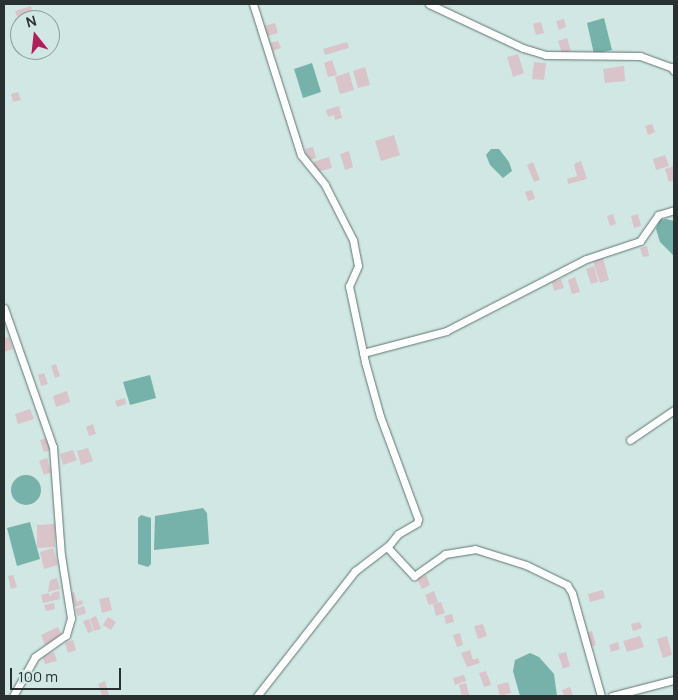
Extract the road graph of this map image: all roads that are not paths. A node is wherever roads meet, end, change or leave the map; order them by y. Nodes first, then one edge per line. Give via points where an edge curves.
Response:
1 (253, 4) edge
2 (429, 4) edge
3 (674, 71) edge
4 (674, 210) edge
5 (4, 308) edge
6 (363, 354) junction
7 (674, 410) edge
8 (630, 440) dead end
9 (387, 547) junction
10 (674, 680) edge
11 (13, 696) edge
12 (257, 696) edge
13 (601, 696) edge
14 (612, 696) edge

1 - 6 street via 301,155 324,185 353,240 358,266 349,286
2 - 3 street via 523,48 546,55 640,56
4 - 6 street via 658,215 640,241 586,259 446,331
5 - 11 street via 53,447 61,555 71,618 66,635 35,657
6 - 9 street via 380,416 418,519
7 - 8 street
9 - 12 street via 355,571
9 - 13 street via 414,576 445,554 475,549 526,565 567,585
10 - 14 street

